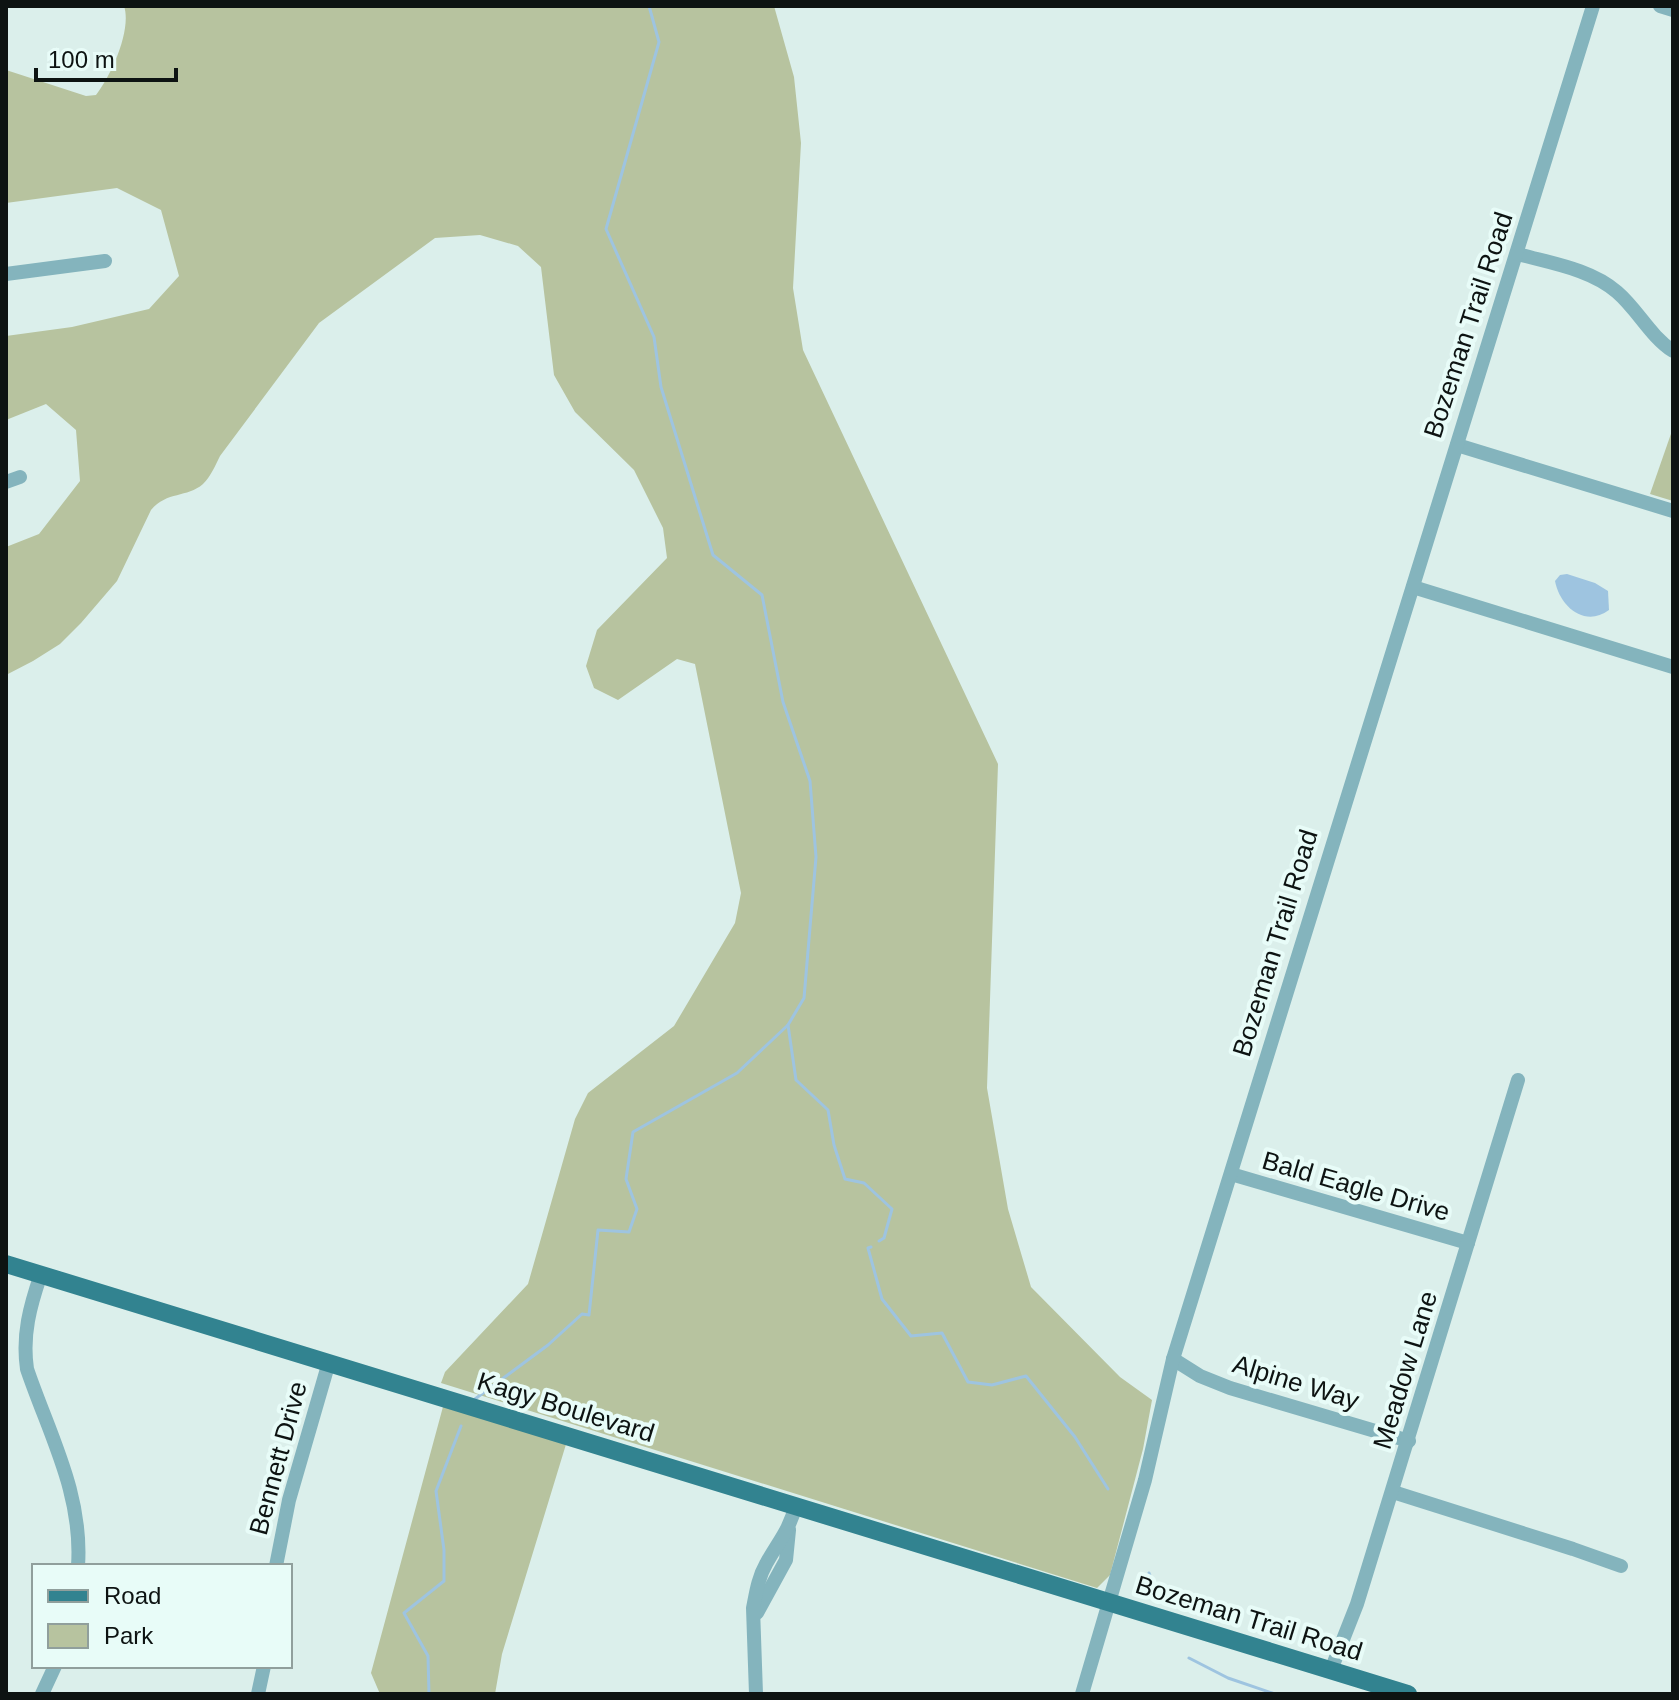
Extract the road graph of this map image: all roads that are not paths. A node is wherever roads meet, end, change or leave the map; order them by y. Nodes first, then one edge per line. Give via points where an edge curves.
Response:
1 (1593, 6) edge
2 (1660, 6) edge
3 (1673, 10) edge
4 (1518, 254) junction
5 (105, 261) dead end
6 (6, 274) edge
7 (1673, 351) edge
8 (1457, 445) junction
9 (1673, 511) edge
10 (1413, 587) junction
11 (1673, 667) edge
12 (1518, 1080) dead end
13 (1231, 1174) junction
14 (1468, 1243) junction
15 (6, 1264) edge
16 (41, 1274) junction
17 (1173, 1359) junction
18 (329, 1362) junction
19 (1409, 1441) junction
20 (1393, 1492) junction
21 (796, 1505) junction
22 (78, 1564) edge
23 (276, 1564) edge
24 (1621, 1566) dead end
25 (1110, 1602) junction
26 (54, 1668) edge
27 (264, 1668) edge
28 (1331, 1670) junction
29 (42, 1694) edge
30 (258, 1694) edge
31 (756, 1694) edge
32 (1082, 1694) edge
33 (1408, 1694) edge

1 - 4 street, Bozeman Trail Road
2 - 3 street
4 - 7 street via 1587,275 1615,290
4 - 8 street, Bozeman Trail Road
5 - 6 street
8 - 9 street
8 - 10 street, Bozeman Trail Road
10 - 11 street
10 - 13 street, Bozeman Trail Road
12 - 14 street, Meadow Lane
13 - 14 street, Bald Eagle Drive
13 - 17 street, Bozeman Trail Road
14 - 19 street, Meadow Lane
15 - 16 main road, Kagy Boulevard
16 - 18 main road, Kagy Boulevard
16 - 22 street via 28,1315 25,1360 69,1482
17 - 19 street, Alpine Way via 1230,1388
17 - 25 street, Bozeman Trail Road
18 - 21 main road, Kagy Boulevard
18 - 23 street, Bennett Drive
19 - 20 street, Meadow Lane
20 - 24 street
20 - 28 street, Meadow Lane
21 - 25 main road, Kagy Boulevard
21 - 31 street via 786,1560 754,1621
25 - 28 main road, Bozeman Trail Road
25 - 32 street
26 - 29 street
27 - 30 street
28 - 33 main road, Bozeman Trail Road

